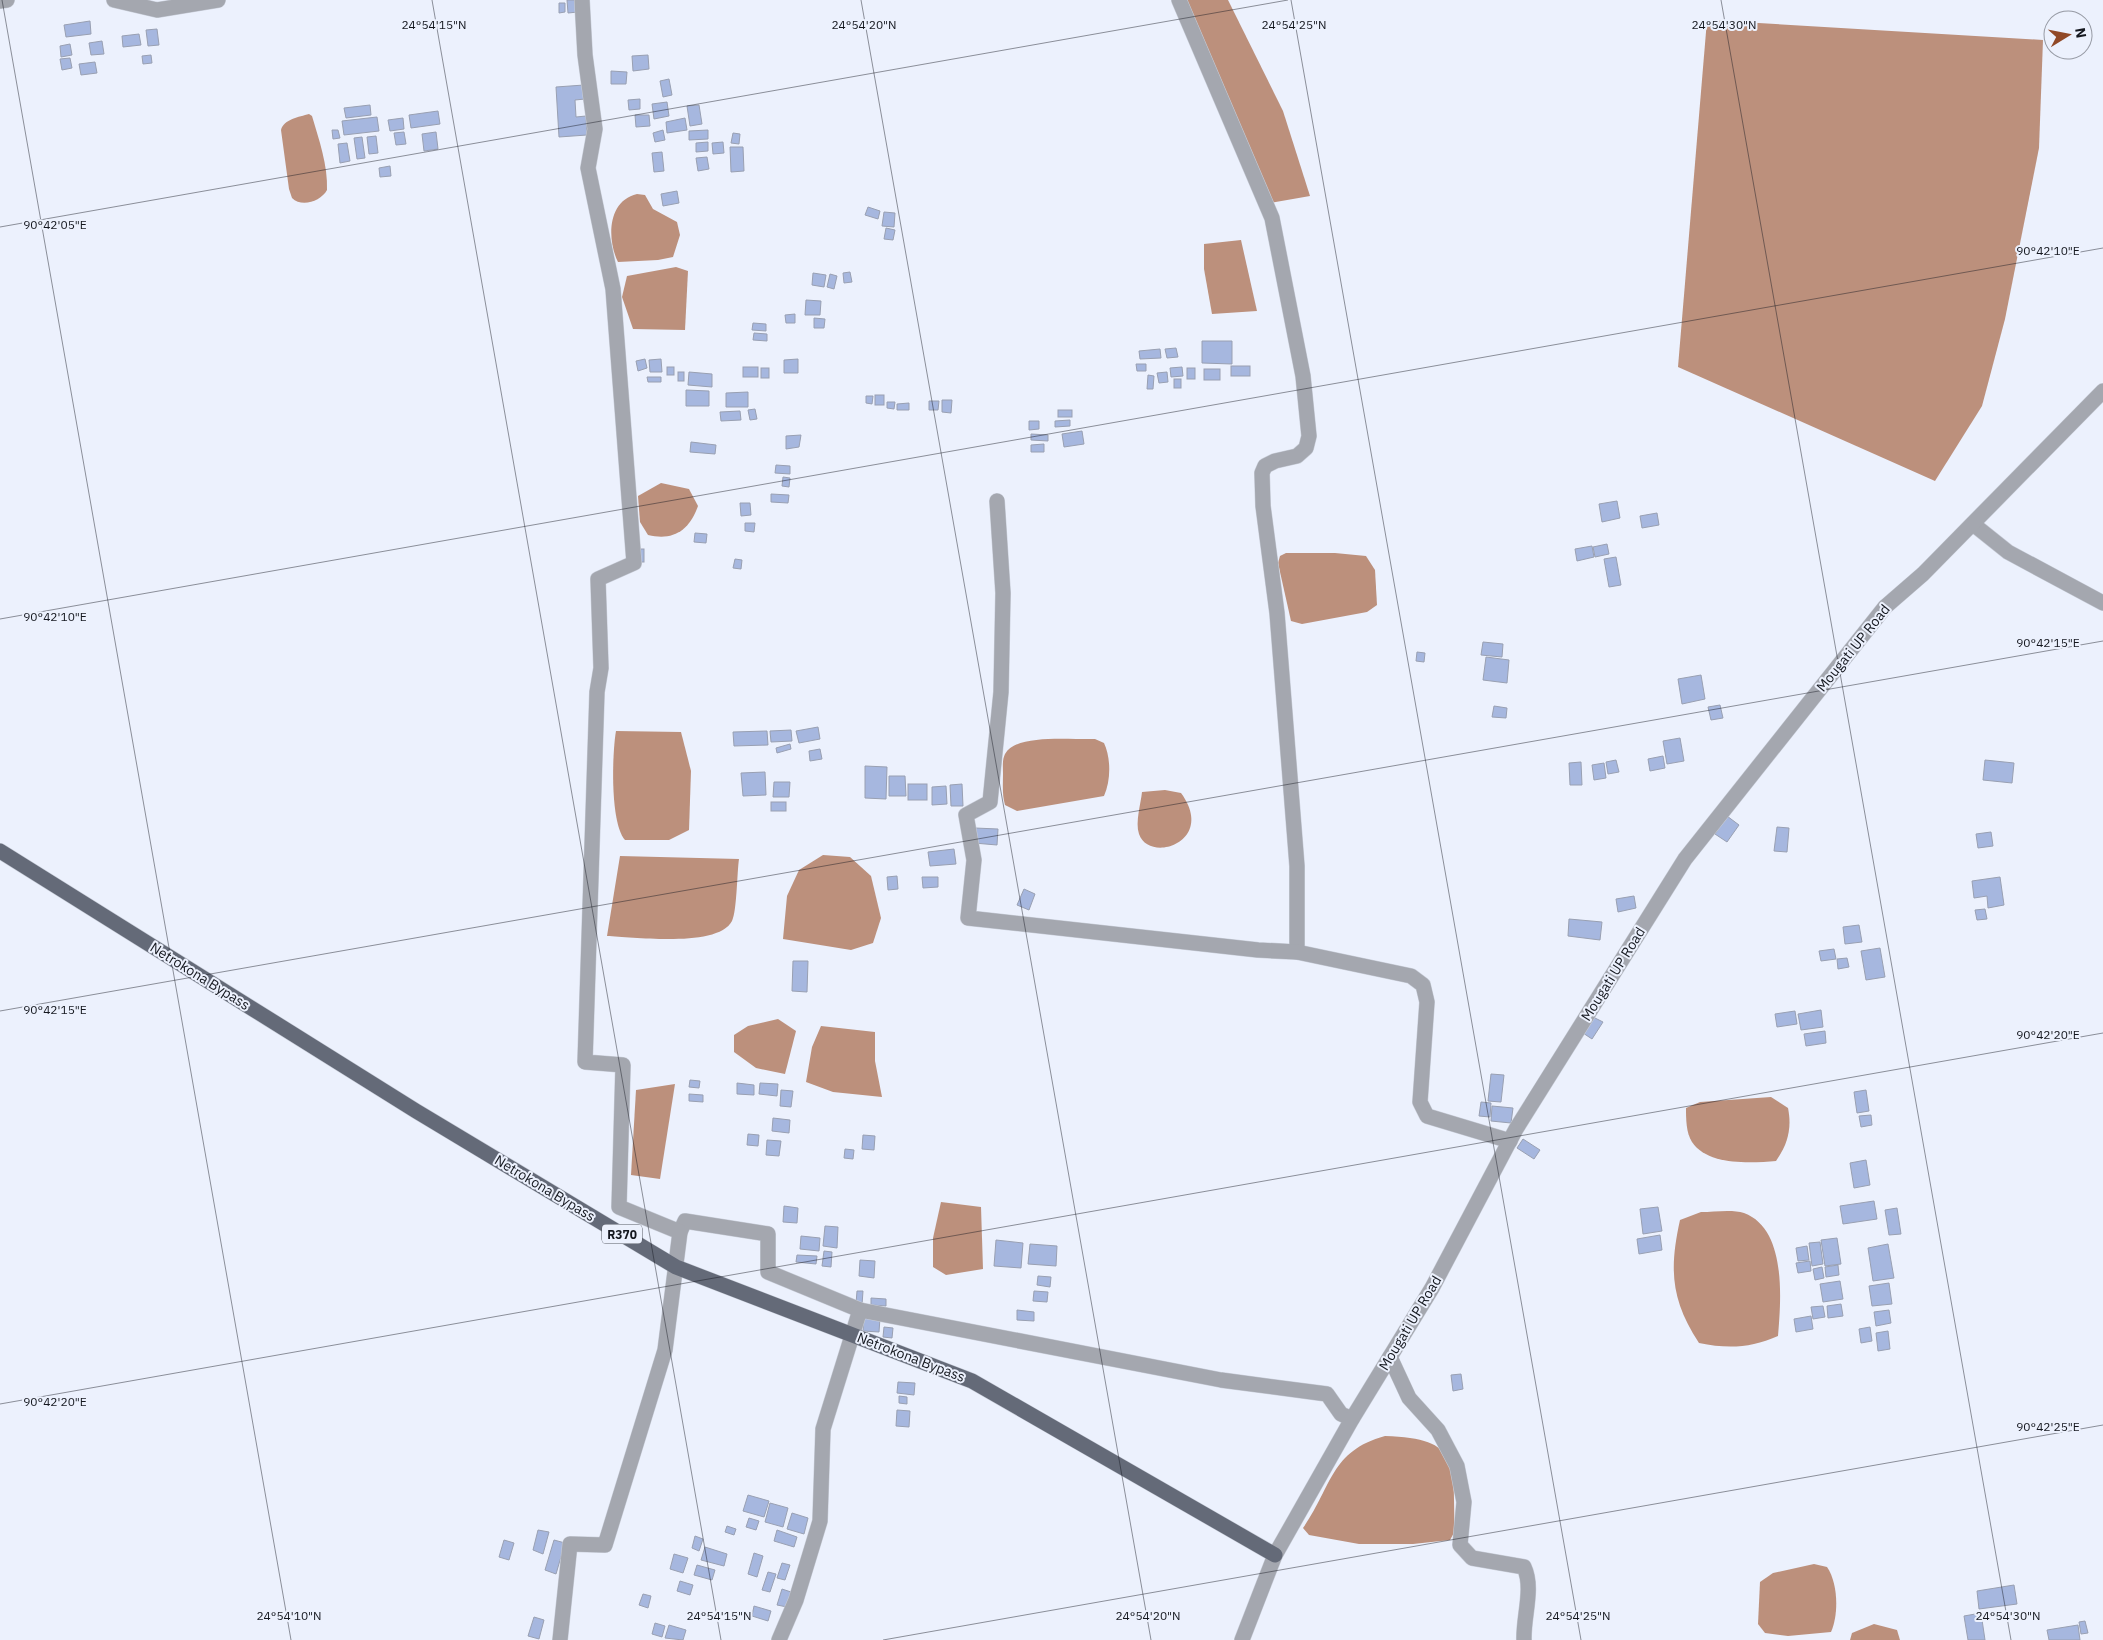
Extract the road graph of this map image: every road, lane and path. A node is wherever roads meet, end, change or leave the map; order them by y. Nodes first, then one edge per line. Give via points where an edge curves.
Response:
1 (7, 0) edge
2 (114, 0) edge
3 (218, 0) edge
4 (582, 0) edge
5 (1179, 0) edge
6 (0, 1) edge
7 (2103, 390) edge
8 (997, 501) dead end
9 (1973, 524) junction
10 (2103, 602) edge
11 (0, 851) edge
12 (1297, 952) junction
13 (1510, 1141) junction
14 (680, 1232) junction
15 (676, 1267) junction
16 (860, 1310) junction
17 (852, 1334) junction
18 (1390, 1357) junction
19 (1352, 1419) junction
20 (1275, 1556) junction
21 (560, 1640) edge
22 (778, 1640) edge
23 (1242, 1640) edge
24 (1524, 1640) edge

1 - 6 street
2 - 3 street via 158,10
4 - 14 street via 585,55 595,129 588,168 612,289 634,563 598,579 601,668 597,692 586,1062 623,1065 619,1207
5 - 12 street via 1272,218 1303,376 1310,436 1306,448 1297,456 1266,466 1262,474 1277,613 1297,866
7 - 9 street, Mougati UP Road
8 - 12 street via 1003,593 1001,692 990,802 966,815 974,860 968,918
9 - 10 street via 2008,552
9 - 13 street, Mougati UP Road via 1885,607 1685,859
11 - 15 main road, Netrokona Bypass / R370 via 408,1106
12 - 13 street via 1411,976 1423,985 1427,1002 1420,1102 1427,1116
13 - 18 street, Mougati UP Road via 1432,1288
14 - 15 street
14 - 16 street via 685,1221 768,1234 768,1272
15 - 17 main road, Netrokona Bypass / R370
15 - 21 street via 665,1350 605,1545 570,1544
16 - 17 street
16 - 19 street via 1220,1380 1327,1394 1341,1414
17 - 20 main road, Netrokona Bypass / R370 via 972,1381
17 - 22 street via 823,1429 820,1521 796,1600
18 - 19 street, Mougati UP Road
18 - 24 street via 1409,1398 1438,1430 1457,1466 1464,1502 1460,1545 1472,1558 1524,1567 1529,1577
19 - 20 street, Mougati UP Road
20 - 23 street, Mougati UP Road

